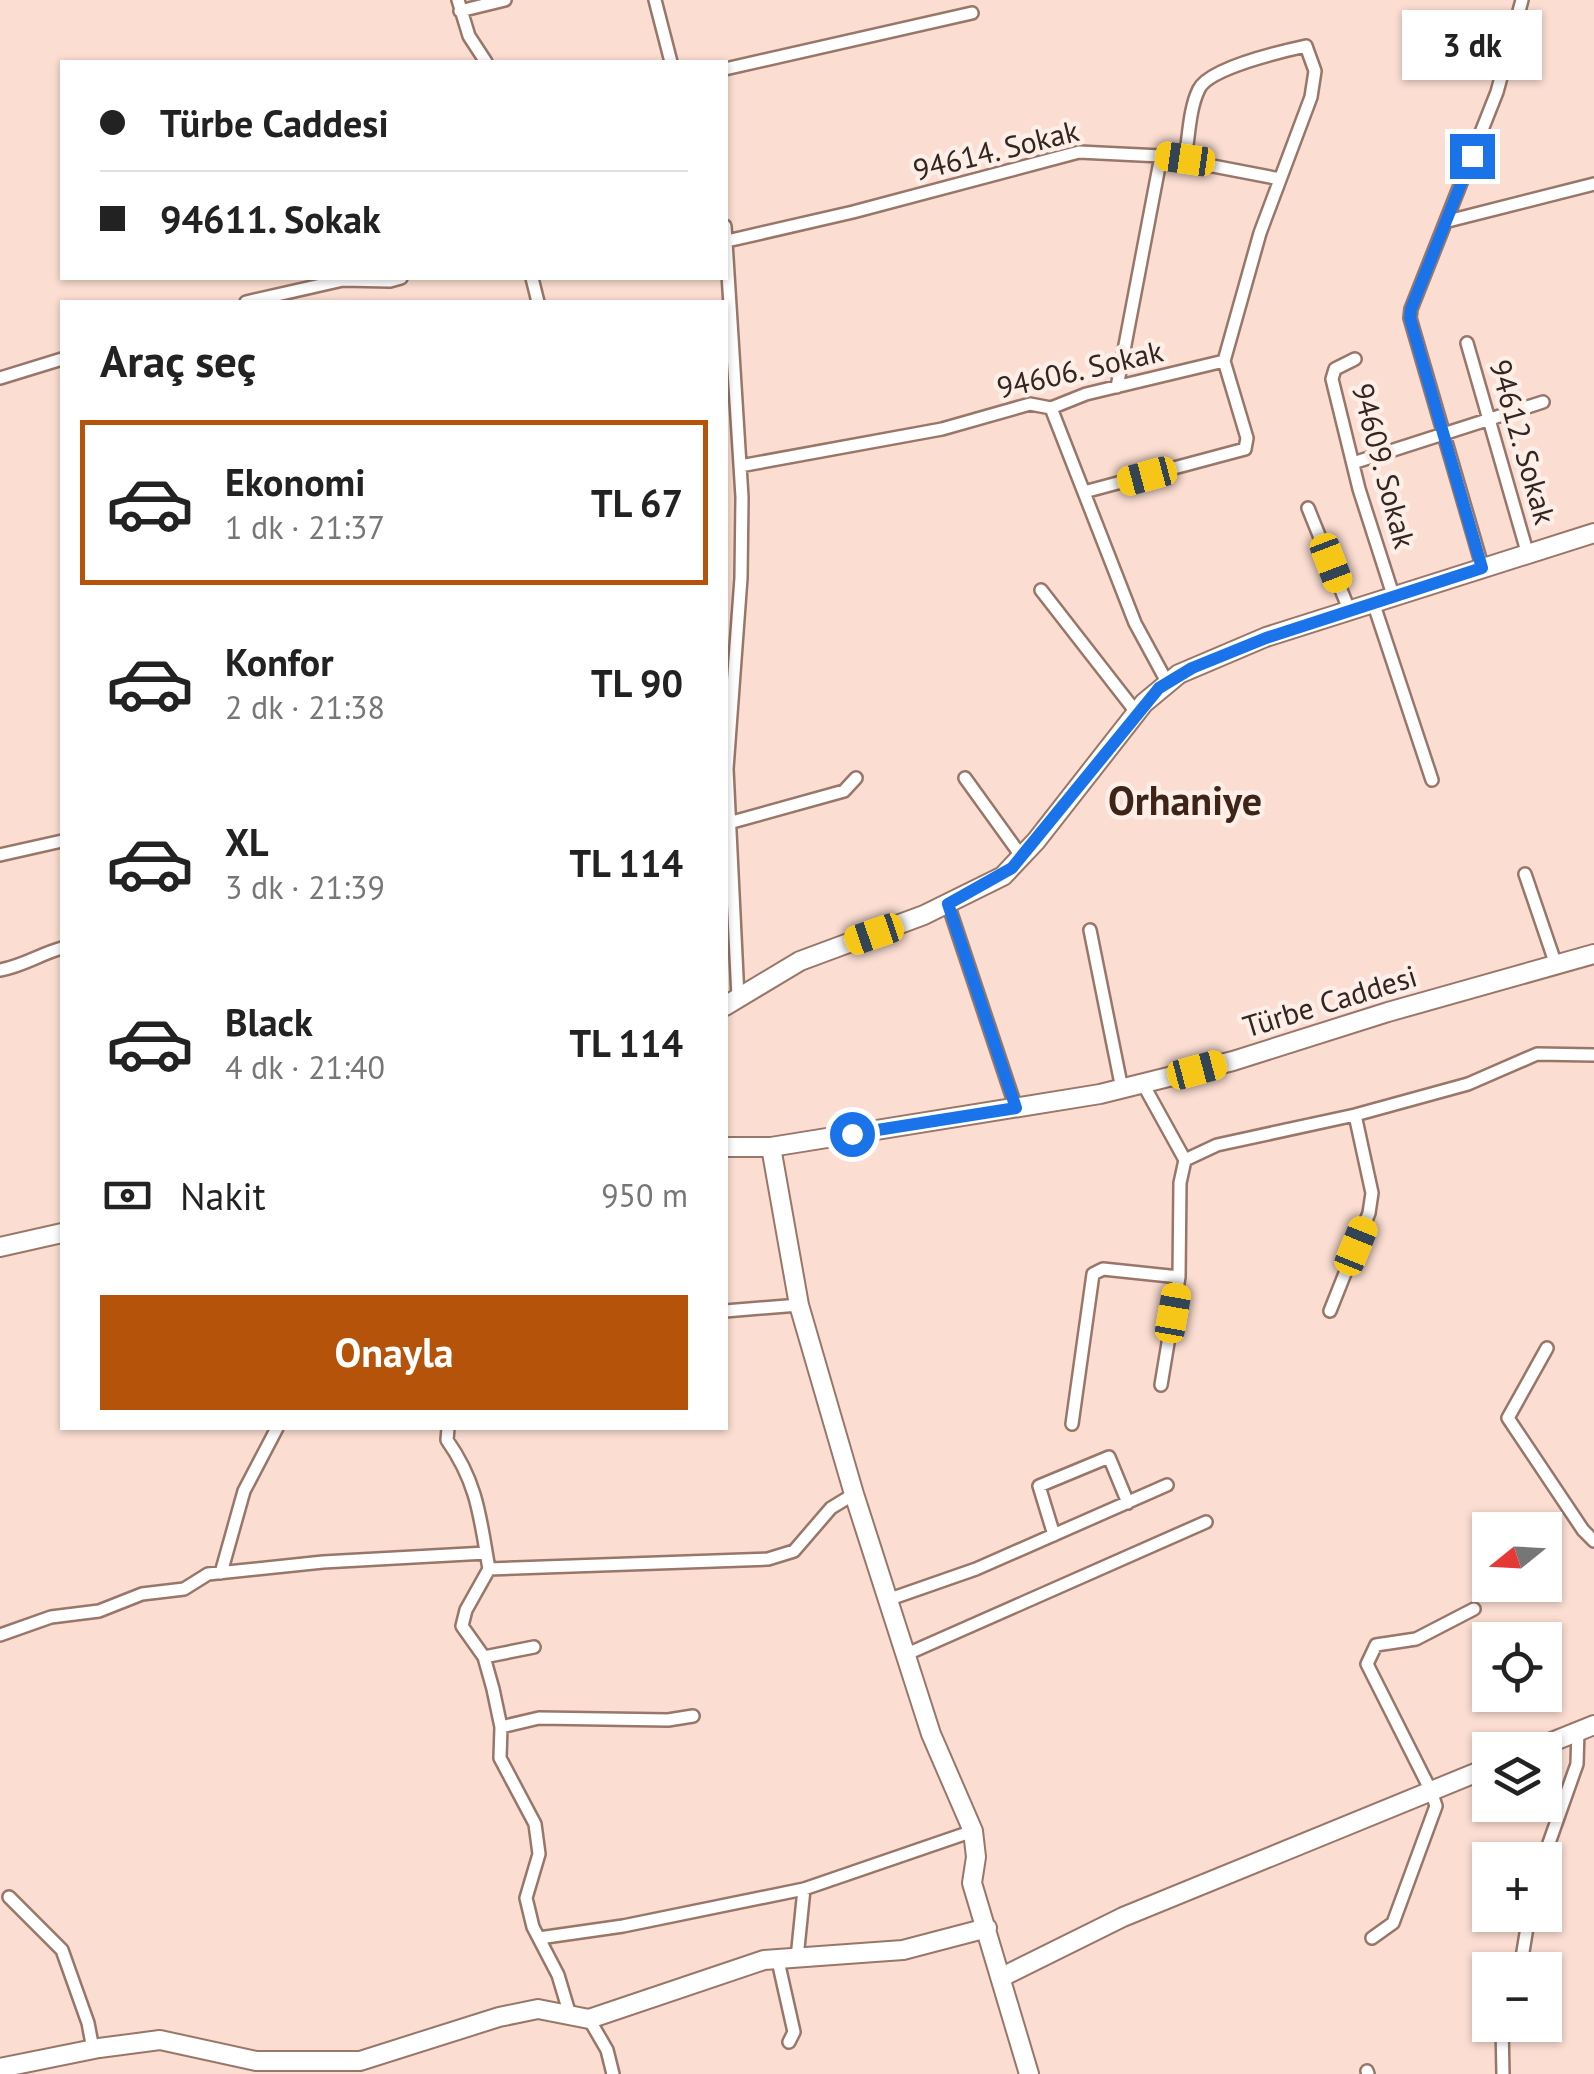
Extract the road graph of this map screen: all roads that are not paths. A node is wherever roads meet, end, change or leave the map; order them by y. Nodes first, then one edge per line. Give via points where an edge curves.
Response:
1 (505, 0) edge
2 (655, 0) edge
3 (1522, 0) edge
4 (459, 5) edge
5 (972, 13) dead end
6 (485, 60) edge
7 (670, 60) edge
8 (728, 69) edge
9 (1161, 156) junction
10 (1185, 159) junction
11 (1280, 180) junction
12 (1594, 184) edge
13 (1448, 221) junction
14 (728, 241) edge
15 (728, 258) edge
16 (343, 280) edge
17 (343, 280) edge
18 (394, 280) edge
19 (255, 300) edge
20 (1467, 343) dead end
21 (1355, 358) dead end
22 (60, 361) edge
23 (1224, 361) junction
24 (0, 378) edge
25 (1117, 387) junction
26 (1543, 402) dead end
27 (1051, 408) junction
28 (1490, 419) junction
29 (1443, 434) junction
30 (1353, 463) junction
31 (740, 466) junction
32 (1084, 492) junction
33 (1308, 508) dead end
34 (1594, 534) edge
35 (1528, 555) junction
36 (1482, 568) junction
37 (1042, 590) dead end
38 (1394, 598) junction
39 (1374, 605) junction
40 (1350, 612) junction
41 (1167, 682) junction
42 (1136, 712) junction
43 (728, 724) edge
44 (856, 778) dead end
45 (965, 778) dead end
46 (1432, 780) dead end
47 (728, 824) edge
48 (60, 840) edge
49 (0, 855) edge
50 (1022, 857) junction
51 (728, 860) edge
52 (1524, 874) dead end
53 (948, 904) junction
54 (1090, 930) dead end
55 (60, 949) edge
56 (1594, 954) edge
57 (1556, 964) junction
58 (0, 970) edge
59 (732, 1002) edge
60 (1594, 1056) edge
61 (1144, 1084) junction
62 (1122, 1089) junction
63 (1016, 1108) junction
64 (1355, 1115) junction
65 (728, 1147) edge
66 (771, 1148) junction
67 (1185, 1160) junction
68 (60, 1233) edge
69 (0, 1247) edge
70 (1179, 1277) junction
71 (800, 1305) junction
72 (728, 1311) edge
73 (1330, 1311) dead end
74 (1546, 1348) dead end
75 (1161, 1384) dead end
76 (1072, 1424) dead end
77 (276, 1430) edge
78 (448, 1430) edge
79 (1167, 1485) dead end
80 (854, 1494) junction
81 (1128, 1503) junction
82 (1206, 1522) dead end
83 (1054, 1535) junction
84 (1594, 1541) edge
85 (486, 1553) junction
86 (490, 1569) junction
87 (221, 1573) junction
88 (890, 1599) junction
89 (1474, 1609) dead end
90 (0, 1635) edge
91 (534, 1648) dead end
92 (907, 1654) junction
93 (484, 1657) junction
94 (693, 1716) dead end
95 (501, 1726) junction
96 (1586, 1728) edge
97 (1562, 1738) edge
98 (1472, 1774) edge
99 (1431, 1791) junction
100 (973, 1831) junction
101 (1550, 1842) edge
102 (804, 1889) junction
103 (8, 1897) dead end
104 (987, 1928) junction
105 (539, 1938) junction
106 (1372, 1938) dead end
107 (787, 1960) junction
108 (1002, 1977) junction
109 (580, 2017) junction
110 (788, 2042) dead end
111 (1503, 2042) edge
112 (93, 2049) junction
113 (0, 2068) edge
114 (336, 2068) edge
115 (613, 2074) edge
116 (1028, 2074) edge
117 (1504, 2074) edge

1 - 4 street
2 - 7 street
3 - 13 street
4 - 6 street
5 - 8 street
9 - 10 street, 94614. Sokak
9 - 14 street, 94614. Sokak via 1067,154
9 - 25 street
10 - 11 street, 94614. Sokak
10 - 11 street via 1204,81 1306,46 1314,83
11 - 23 street
12 - 13 street
13 - 29 street via 1410,318
15 - 31 street
16 - 19 street
17 - 18 street
20 - 28 street, 94612. Sokak
21 - 30 street, 94609. Sokak via 1334,368 1332,379
22 - 24 street
23 - 25 street, 94606. Sokak
23 - 32 street via 1245,448
25 - 27 street, 94606. Sokak
26 - 28 street
27 - 31 street, 94606. Sokak via 1030,404 942,429
27 - 32 street
28 - 29 street
28 - 35 street, 94612. Sokak
29 - 30 street
29 - 36 street
30 - 38 street, 94609. Sokak
31 - 43 street via 743,539
32 - 41 street via 1135,623
33 - 40 street
34 - 35 street
35 - 36 street
36 - 38 street
37 - 42 street
38 - 39 street
39 - 40 street
39 - 46 street
40 - 41 street via 1266,638
41 - 42 street
42 - 50 street
44 - 47 street via 844,790
45 - 50 street
48 - 49 street
50 - 53 street via 1002,876
51 - 59 street
52 - 57 street
53 - 59 street via 800,961
53 - 63 street
54 - 62 street
55 - 58 street
56 - 57 street, Türbe Caddesi
57 - 61 street, Türbe Caddesi
60 - 64 street via 1538,1054 1468,1084
61 - 62 street, Türbe Caddesi
61 - 67 street
62 - 63 street, Türbe Caddesi
63 - 66 street, Türbe Caddesi
64 - 67 street via 1217,1145
64 - 73 street via 1372,1194
65 - 66 street, Türbe Caddesi
66 - 71 street
67 - 70 street
68 - 69 street
70 - 75 street
70 - 76 street via 1103,1269 1094,1274
71 - 72 street
71 - 80 street
74 - 84 street via 1508,1418
77 - 87 street via 244,1491
78 - 85 street via 476,1497
79 - 81 street
80 - 86 street via 832,1508 794,1551 768,1559
80 - 88 street
81 - 83 street
81 - 83 street via 1110,1457 1039,1486
82 - 92 street
83 - 88 street
85 - 86 street
85 - 87 street
86 - 93 street via 462,1626
87 - 90 street via 184,1589 142,1594
88 - 92 street
89 - 99 street via 1416,1639 1376,1645 1366,1664
91 - 93 street
92 - 100 street
93 - 95 street
94 - 95 street via 539,1718
95 - 105 street via 500,1758 535,1824 539,1854 526,1898
96 - 97 street
96 - 101 street
98 - 99 street
99 - 106 street via 1436,1806 1393,1923
99 - 108 street via 1122,1917
100 - 102 street
100 - 104 street via 972,1883
102 - 105 street
102 - 107 street
103 - 112 street via 62,1950
104 - 107 street via 903,1950
104 - 108 street
105 - 109 street
107 - 109 street via 764,1960
107 - 110 street via 794,2032
108 - 116 street
109 - 114 street via 538,2009 499,2017
109 - 115 street via 607,2050
111 - 117 street
112 - 113 street
112 - 114 street via 160,2040 256,2061

